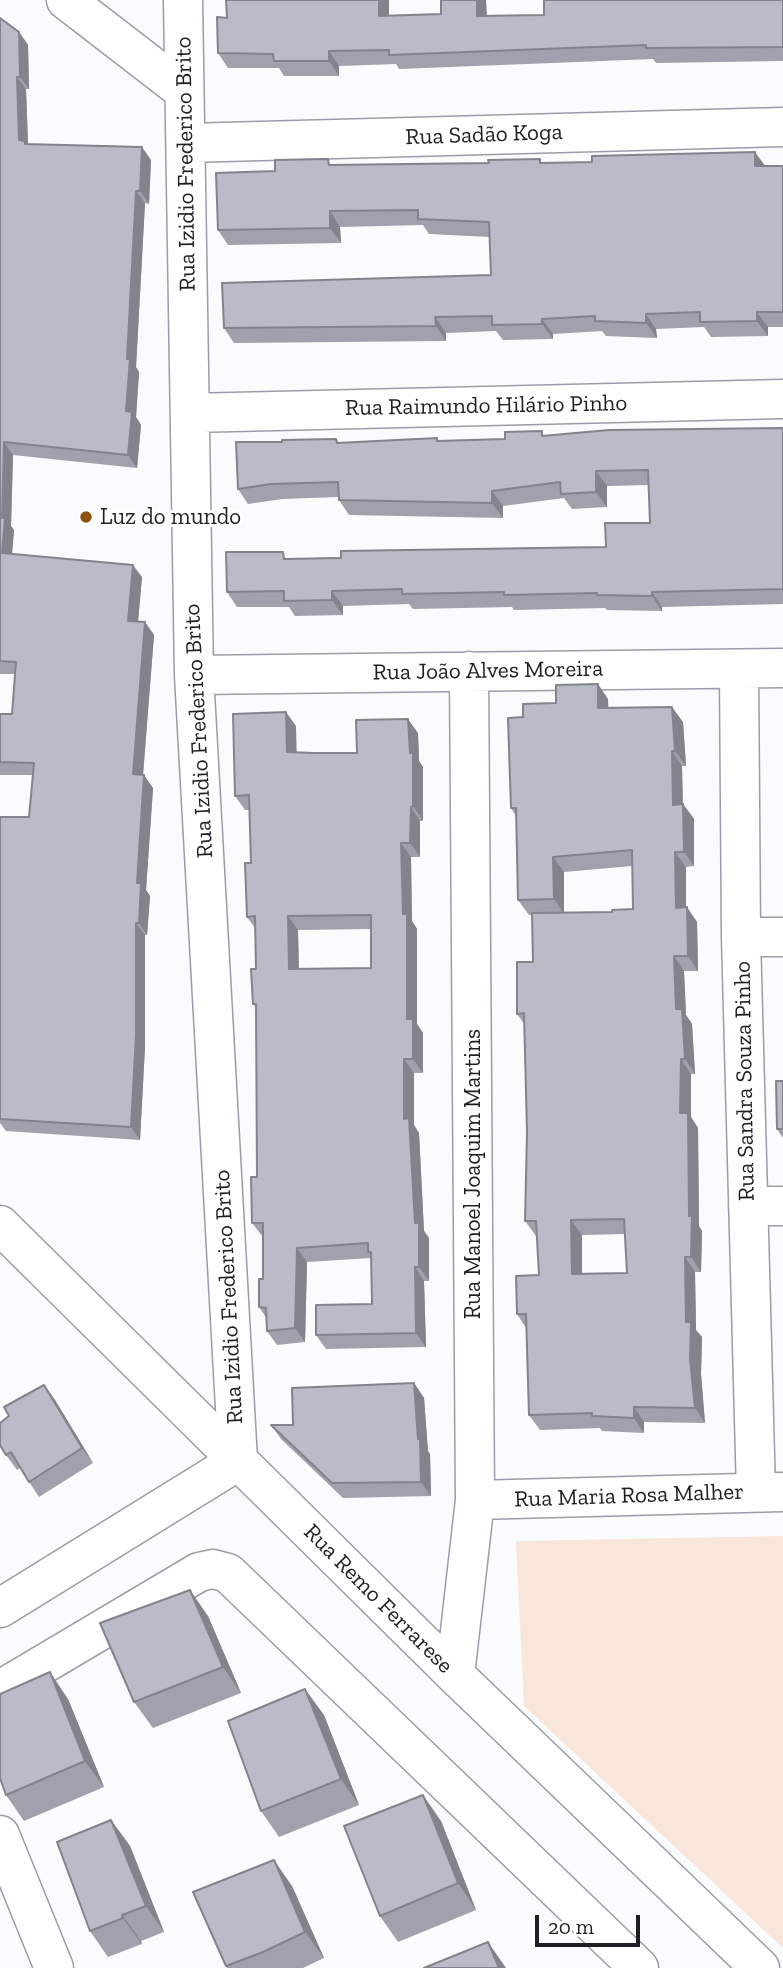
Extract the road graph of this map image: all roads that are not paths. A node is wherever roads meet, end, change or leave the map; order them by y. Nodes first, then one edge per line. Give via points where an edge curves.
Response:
1 (66, 0) edge
2 (183, 0) edge
3 (184, 91) junction
4 (783, 127) edge
5 (186, 143) junction
6 (783, 399) edge
7 (190, 413) junction
8 (739, 668) junction
9 (783, 668) edge
10 (469, 671) junction
11 (194, 675) junction
12 (741, 937) junction
13 (783, 937) edge
14 (765, 1206) edge
15 (0, 1225) edge
16 (238, 1461) junction
17 (770, 1492) edge
18 (475, 1500) junction
19 (4, 1598) edge
20 (456, 1675) junction
21 (0, 1690) edge
22 (0, 1835) edge
23 (54, 1968) edge
24 (639, 1968) edge
25 (760, 1968) edge

1 - 3 street
2 - 3 street, Rua Izidio Frederico Brito
3 - 5 street, Rua Izidio Frederico Brito
4 - 5 street, Rua Sadão Koga
5 - 7 street, Rua Izidio Frederico Brito
6 - 7 street, Rua Raimundo Hilário Pinho
7 - 11 street, Rua Izidio Frederico Brito
8 - 9 street, Rua João Alves Moreira
8 - 10 street, Rua João Alves Moreira
8 - 12 street, Rua Sandra Souza Pinho
10 - 11 street, Rua João Alves Moreira
10 - 18 street, Rua Manoel Joaquim Martins
11 - 16 street, Rua Izidio Frederico Brito
12 - 13 street
12 - 14 street, Rua Sandra Souza Pinho
14 - 17 street, Rua Sandra Souza Pinho
15 - 16 street, Rua Remo Ferrarese
16 - 19 street
16 - 20 street, Rua Remo Ferrarese
17 - 18 street, Rua Maria Rosa Malher
18 - 20 street, Rua Manoel Joaquim Martins
20 - 25 street, Rua Remo Ferrarese
21 - 24 street via 199,1572 228,1573
22 - 23 street

